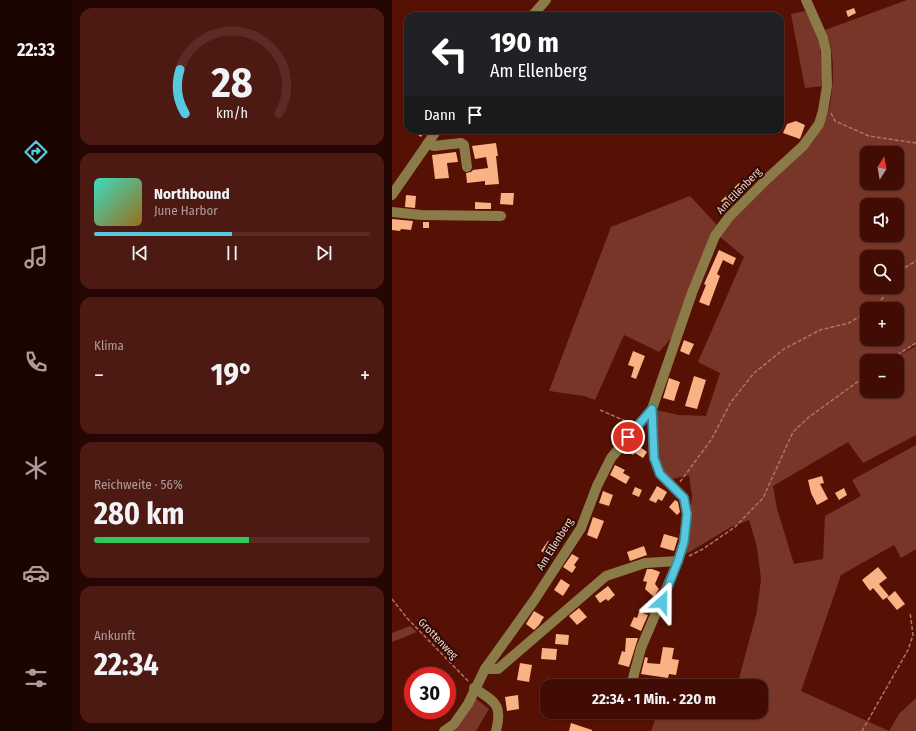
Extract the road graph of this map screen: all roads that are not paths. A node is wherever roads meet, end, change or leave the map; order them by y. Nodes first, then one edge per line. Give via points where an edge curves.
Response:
1 (546, 0) edge
2 (806, 0) edge
3 (536, 12) edge
4 (434, 134) edge
5 (427, 144) junction
6 (467, 167) dead end
7 (392, 195) edge
8 (392, 212) edge
9 (501, 216) dead end
10 (652, 409) junction
11 (678, 561) junction
12 (485, 669) junction
13 (633, 679) edge
14 (474, 688) junction
15 (444, 731) edge
16 (496, 731) edge

1 - 3 street
2 - 10 street, Am Ellenberg via 826,51 827,86 819,124 803,146 734,212 715,236 692,293
4 - 5 street
5 - 6 street via 434,146 461,143 464,145
5 - 7 street
8 - 9 street
10 - 11 street, Am Ellenberg via 654,458 660,474 684,498 687,514 684,542
10 - 12 street, Am Ellenberg via 611,458 581,528
11 - 12 street via 645,563 606,576 498,669
11 - 13 street, Am Ellenberg via 641,648
12 - 14 street, Am Ellenberg
14 - 15 street, Am Ellenberg via 468,704 454,724
14 - 16 street via 497,705 499,712

